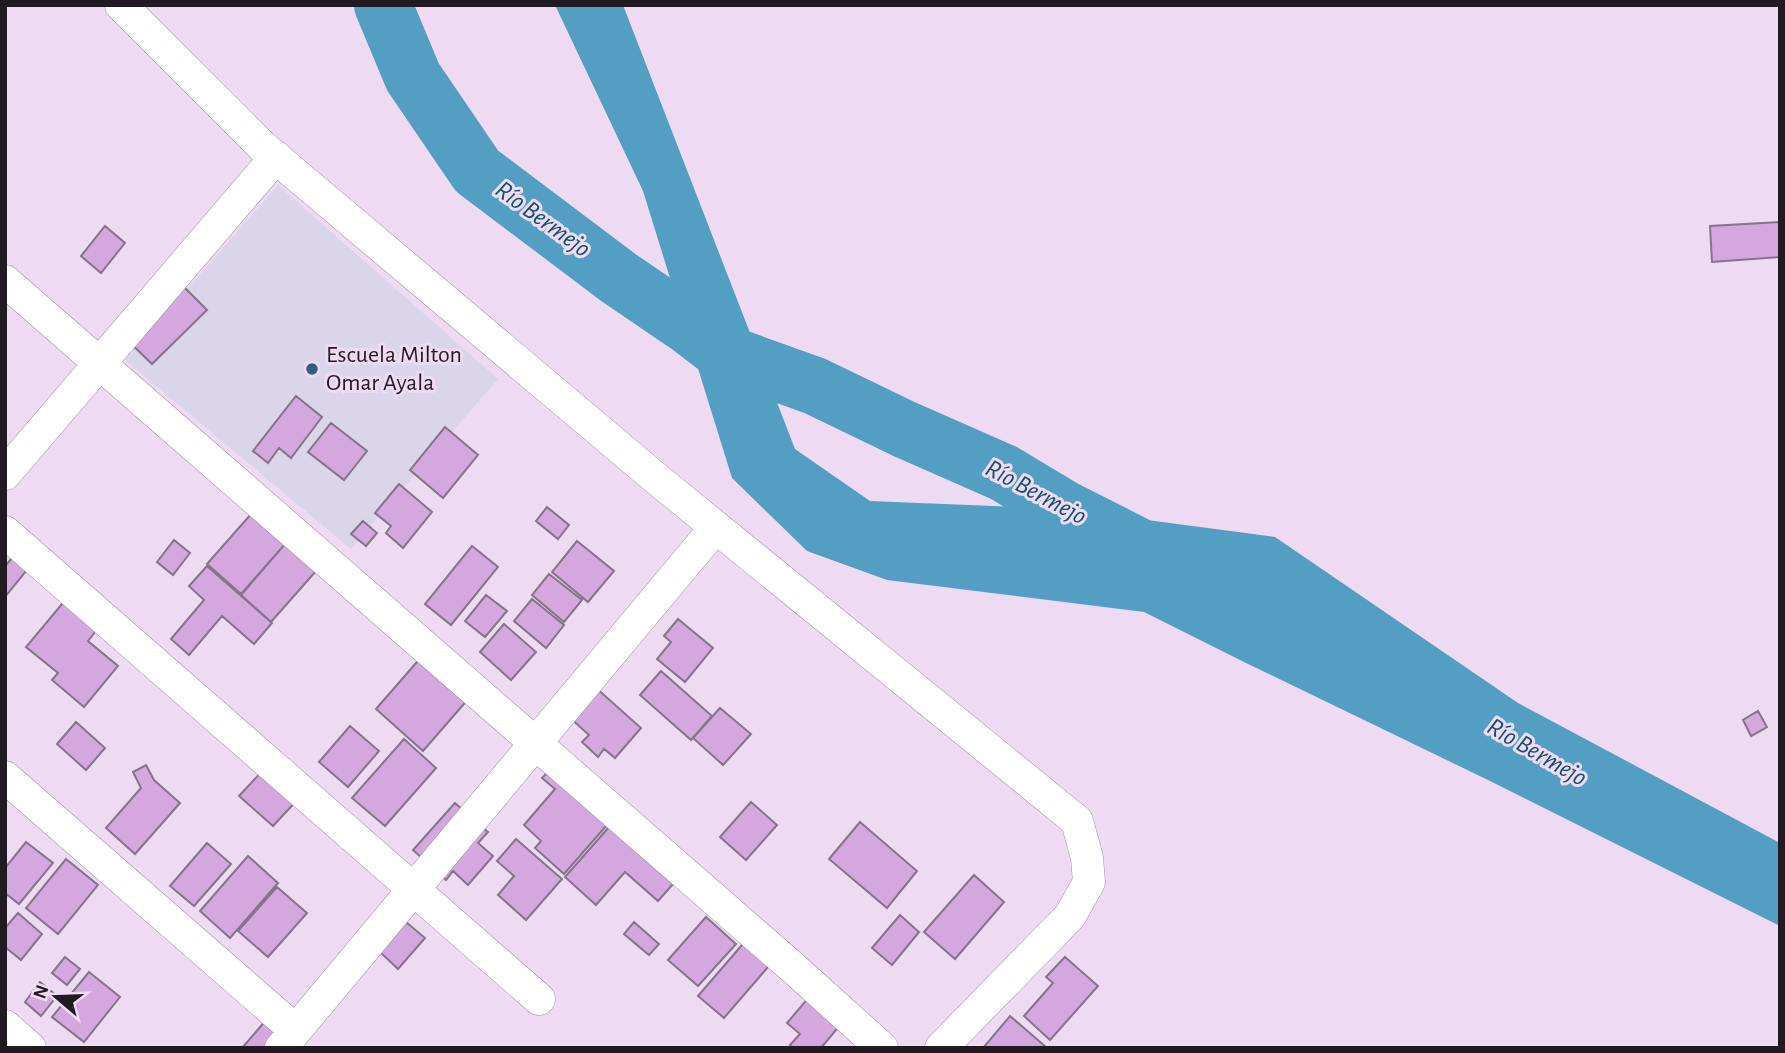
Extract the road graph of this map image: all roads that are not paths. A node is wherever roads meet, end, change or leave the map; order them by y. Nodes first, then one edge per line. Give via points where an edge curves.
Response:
1 (121, 5) edge
2 (276, 157) junction
3 (5, 281) edge
4 (100, 364) junction
5 (5, 474) edge
6 (716, 527) junction
7 (5, 532) edge
8 (5, 778) edge
9 (539, 999) dead end
10 (5, 1026) edge
11 (288, 1039) edge
12 (30, 1048) edge
13 (882, 1048) edge
14 (940, 1048) edge

1 - 2 street
2 - 4 street
2 - 6 street
3 - 4 street
4 - 5 street
4 - 13 street
6 - 11 street
6 - 14 street via 1077,821 1089,882 1070,916
7 - 9 street
8 - 11 street
10 - 12 street

